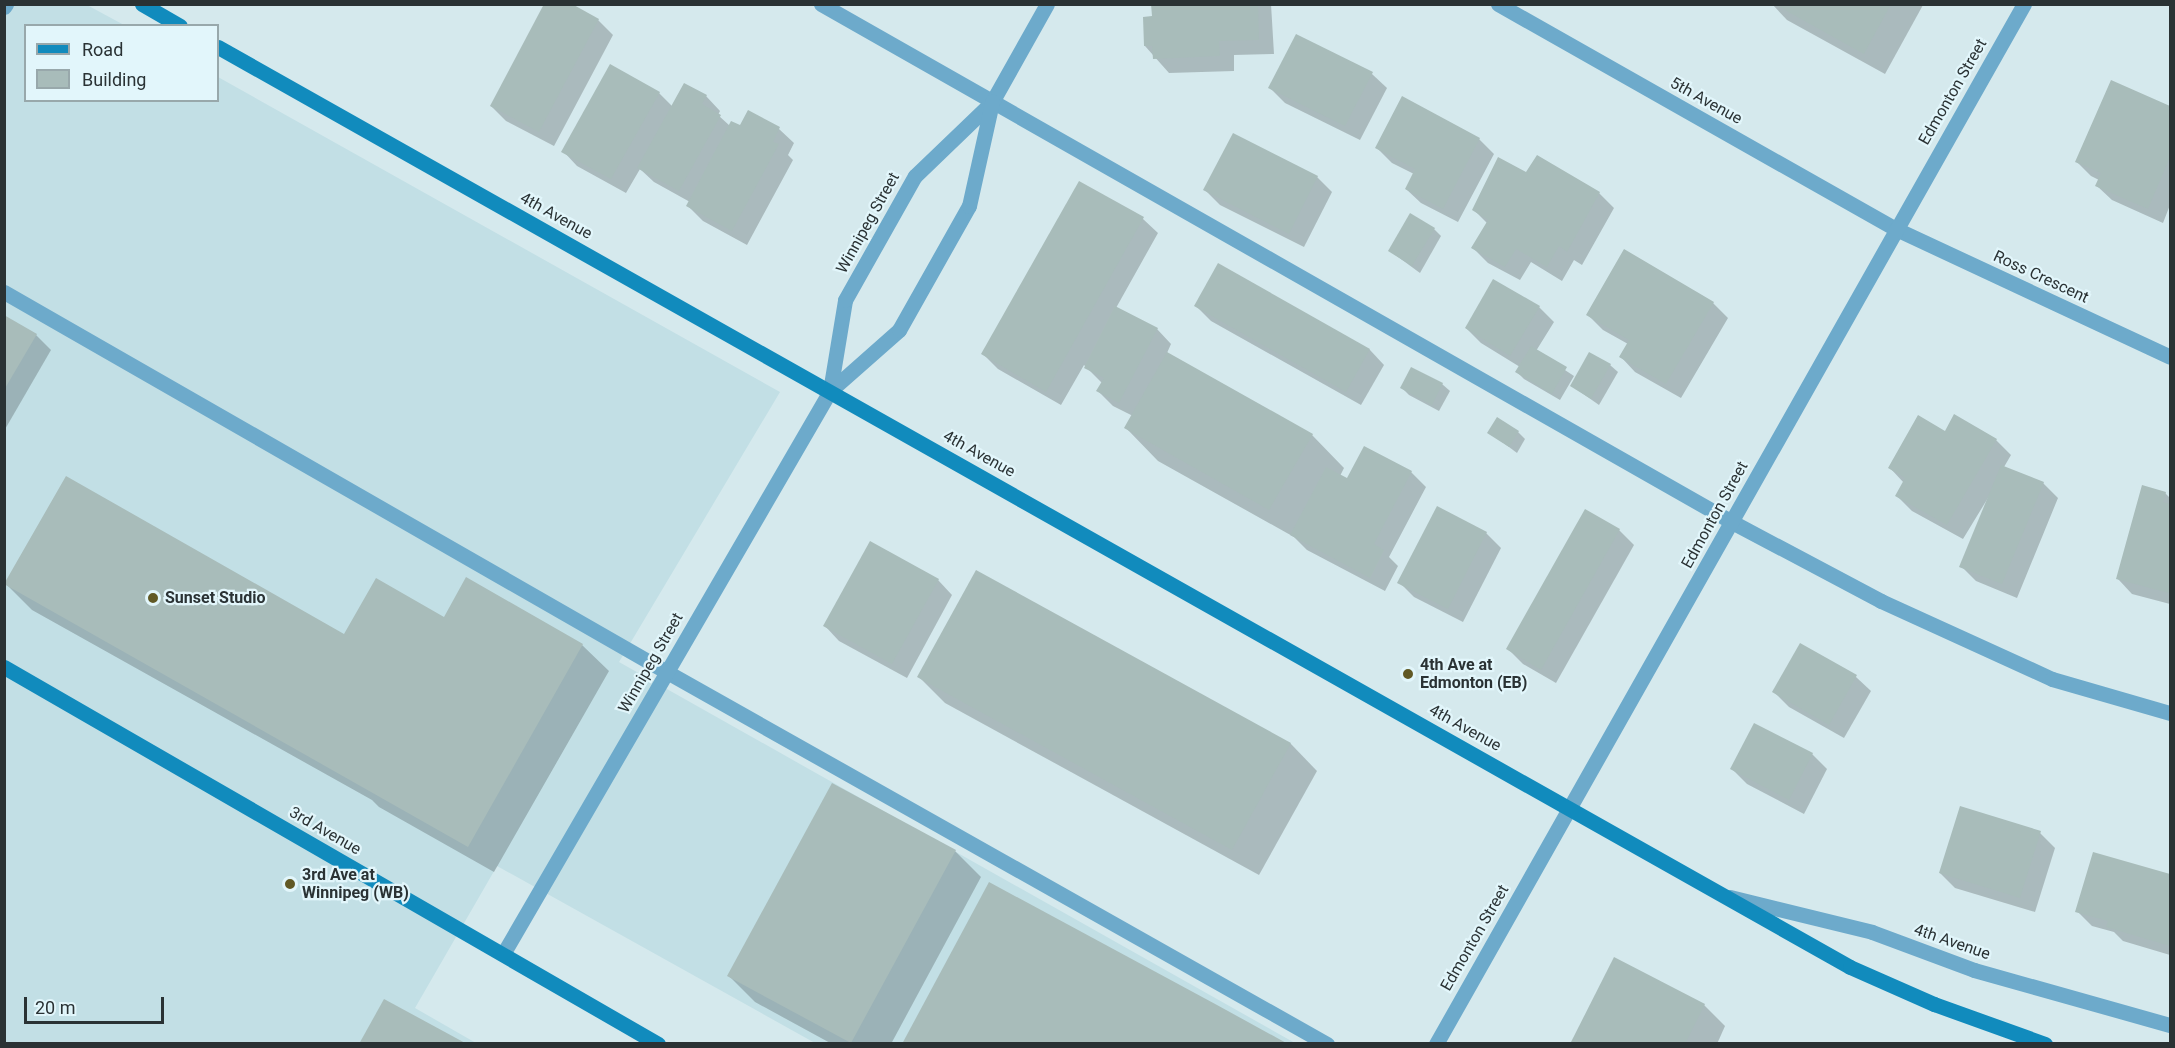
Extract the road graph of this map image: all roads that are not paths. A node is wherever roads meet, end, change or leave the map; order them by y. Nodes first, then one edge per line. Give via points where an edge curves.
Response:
1 (142, 4) edge
2 (821, 4) edge
3 (1047, 4) edge
4 (1498, 4) edge
5 (2024, 4) edge
6 (177, 24) edge
7 (219, 48) edge
8 (992, 102) junction
9 (1896, 230) junction
10 (4, 292) edge
11 (2170, 357) edge
12 (830, 391) junction
13 (1731, 522) junction
14 (4, 668) edge
15 (667, 672) junction
16 (2170, 713) edge
17 (1571, 808) junction
18 (1722, 895) junction
19 (503, 954) junction
20 (2170, 1025) edge
21 (658, 1044) edge
22 (1327, 1044) edge
23 (1436, 1044) edge
24 (2045, 1044) edge

1 - 6 main road
2 - 8 street
3 - 8 street, Winnipeg Street
4 - 9 street, 5th Avenue
5 - 9 street, Edmonton Street
7 - 12 main road, 4th Avenue
8 - 12 street, Winnipeg Street via 969,206 899,330
8 - 12 street, Winnipeg Street via 915,176 845,300
8 - 13 street
9 - 11 street, Ross Crescent
9 - 13 street, Edmonton Street
10 - 15 street
12 - 15 street, Winnipeg Street
12 - 17 main road, 4th Avenue
13 - 16 street via 1881,601 2052,679
13 - 17 street, Edmonton Street
14 - 19 main road, 3rd Avenue
15 - 19 street, Winnipeg Street
15 - 22 street
17 - 18 main road, 4th Avenue
17 - 23 street, Edmonton Street
18 - 20 street, 4th Avenue via 1872,932 1974,970
18 - 24 main road, 4th Avenue via 1850,967 1934,1004
19 - 21 main road, 3rd Avenue

